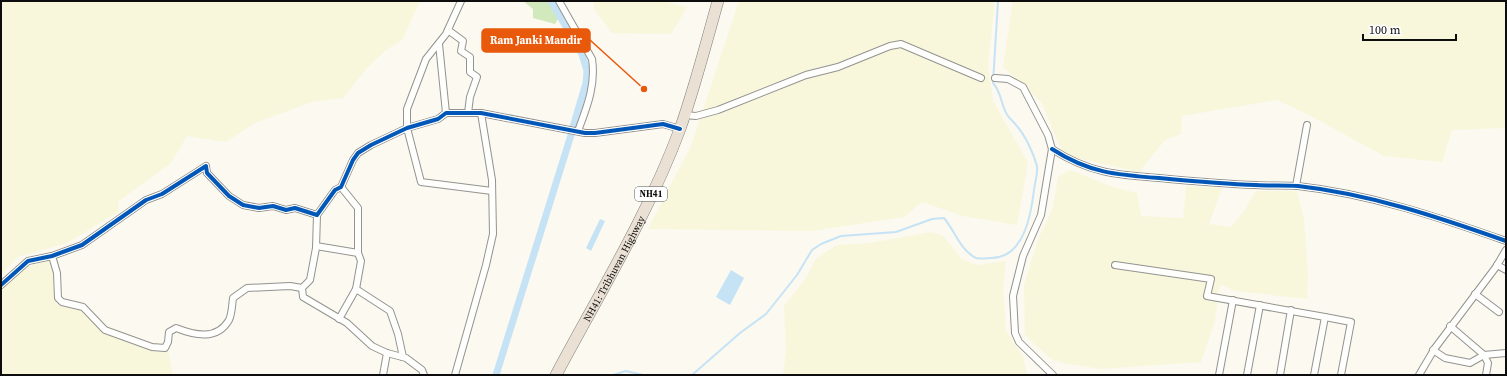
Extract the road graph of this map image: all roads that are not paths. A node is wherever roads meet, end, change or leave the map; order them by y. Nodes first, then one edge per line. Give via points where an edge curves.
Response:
1 (461, 1) edge
2 (559, 1) edge
3 (718, 1) edge
4 (448, 30) junction
5 (439, 44) junction
6 (982, 78) dead end
7 (995, 78) dead end
8 (446, 113) junction
9 (468, 113) junction
10 (481, 113) junction
11 (685, 115) junction
12 (1307, 125) dead end
13 (407, 128) junction
14 (680, 130) junction
15 (578, 131) junction
16 (1052, 150) junction
17 (1296, 186) junction
18 (341, 187) junction
19 (492, 192) junction
20 (317, 215) junction
21 (1506, 241) edge
22 (316, 246) junction
23 (1506, 250) edge
24 (358, 253) junction
25 (52, 256) junction
26 (1497, 265) junction
27 (1115, 266) dead end
28 (1506, 270) edge
29 (1, 285) edge
30 (302, 288) junction
31 (356, 289) junction
32 (1475, 294) junction
33 (1233, 300) junction
34 (1260, 305) junction
35 (1291, 310) junction
36 (1499, 312) dead end
37 (1325, 317) junction
38 (339, 319) junction
39 (1450, 326) junction
40 (1433, 350) junction
41 (387, 353) junction
42 (1506, 353) edge
43 (1484, 355) junction
44 (403, 357) junction
45 (382, 375) edge
46 (424, 375) edge
47 (455, 375) edge
48 (556, 375) edge
49 (1053, 375) edge
50 (1219, 375) edge
51 (1247, 375) edge
52 (1280, 375) edge
53 (1314, 375) edge
54 (1341, 375) edge
55 (1419, 375) edge
56 (1486, 375) edge

1 - 4 street
2 - 15 street via 592,59 594,69 590,98
3 - 11 highway, NH41: Tribhuvan Highway / NH41
4 - 5 street
4 - 9 street via 463,41 461,51 470,57 470,72 477,77
5 - 8 street
5 - 13 street via 426,59 414,88 408,109
6 - 11 street via 901,44 838,67 806,75 718,110 696,116
7 - 16 street via 1008,79 1023,88 1048,135
8 - 9 street
8 - 13 street via 438,119
9 - 10 street
10 - 15 street
10 - 19 street
11 - 14 highway, NH41: Tribhuvan Highway / NH41
12 - 17 street
13 - 18 street via 358,154
13 - 19 street via 421,182
14 - 15 street via 663,124 595,133
14 - 48 highway, NH41: Tribhuvan Highway / NH41 via 615,268
16 - 17 street via 1072,162 1122,176
16 - 49 street via 1041,215 1023,256 1013,296 1015,333 1018,342
17 - 21 street via 1378,200
18 - 20 street via 335,190
18 - 24 street via 358,208
19 - 47 street via 493,234
20 - 22 street
20 - 25 street via 295,208 286,210 273,206 259,208 243,205 229,196 207,173 206,166 162,194 146,200 82,246
22 - 24 street
22 - 30 street via 310,280
23 - 26 street
24 - 31 street via 360,261
25 - 29 street via 28,261
25 - 30 street via 57,273 58,298 62,302 83,308 105,330 152,347 164,348 168,342 169,332 176,328 194,335 209,335 222,329 229,319 233,298 247,288
26 - 28 street
26 - 32 street
27 - 33 street via 1210,279 1208,296
30 - 38 street via 303,297
31 - 38 street
31 - 44 street via 390,311
32 - 36 street
32 - 39 street
33 - 34 street
33 - 50 street
34 - 35 street
34 - 51 street
35 - 37 street
35 - 52 street
37 - 53 street
37 - 54 street via 1351,322
38 - 41 street via 372,346
39 - 40 street
39 - 43 street
40 - 43 street via 1445,358 1470,363
40 - 55 street
41 - 44 street
41 - 45 street
42 - 43 street
43 - 56 street via 1488,363
44 - 46 street via 422,370

